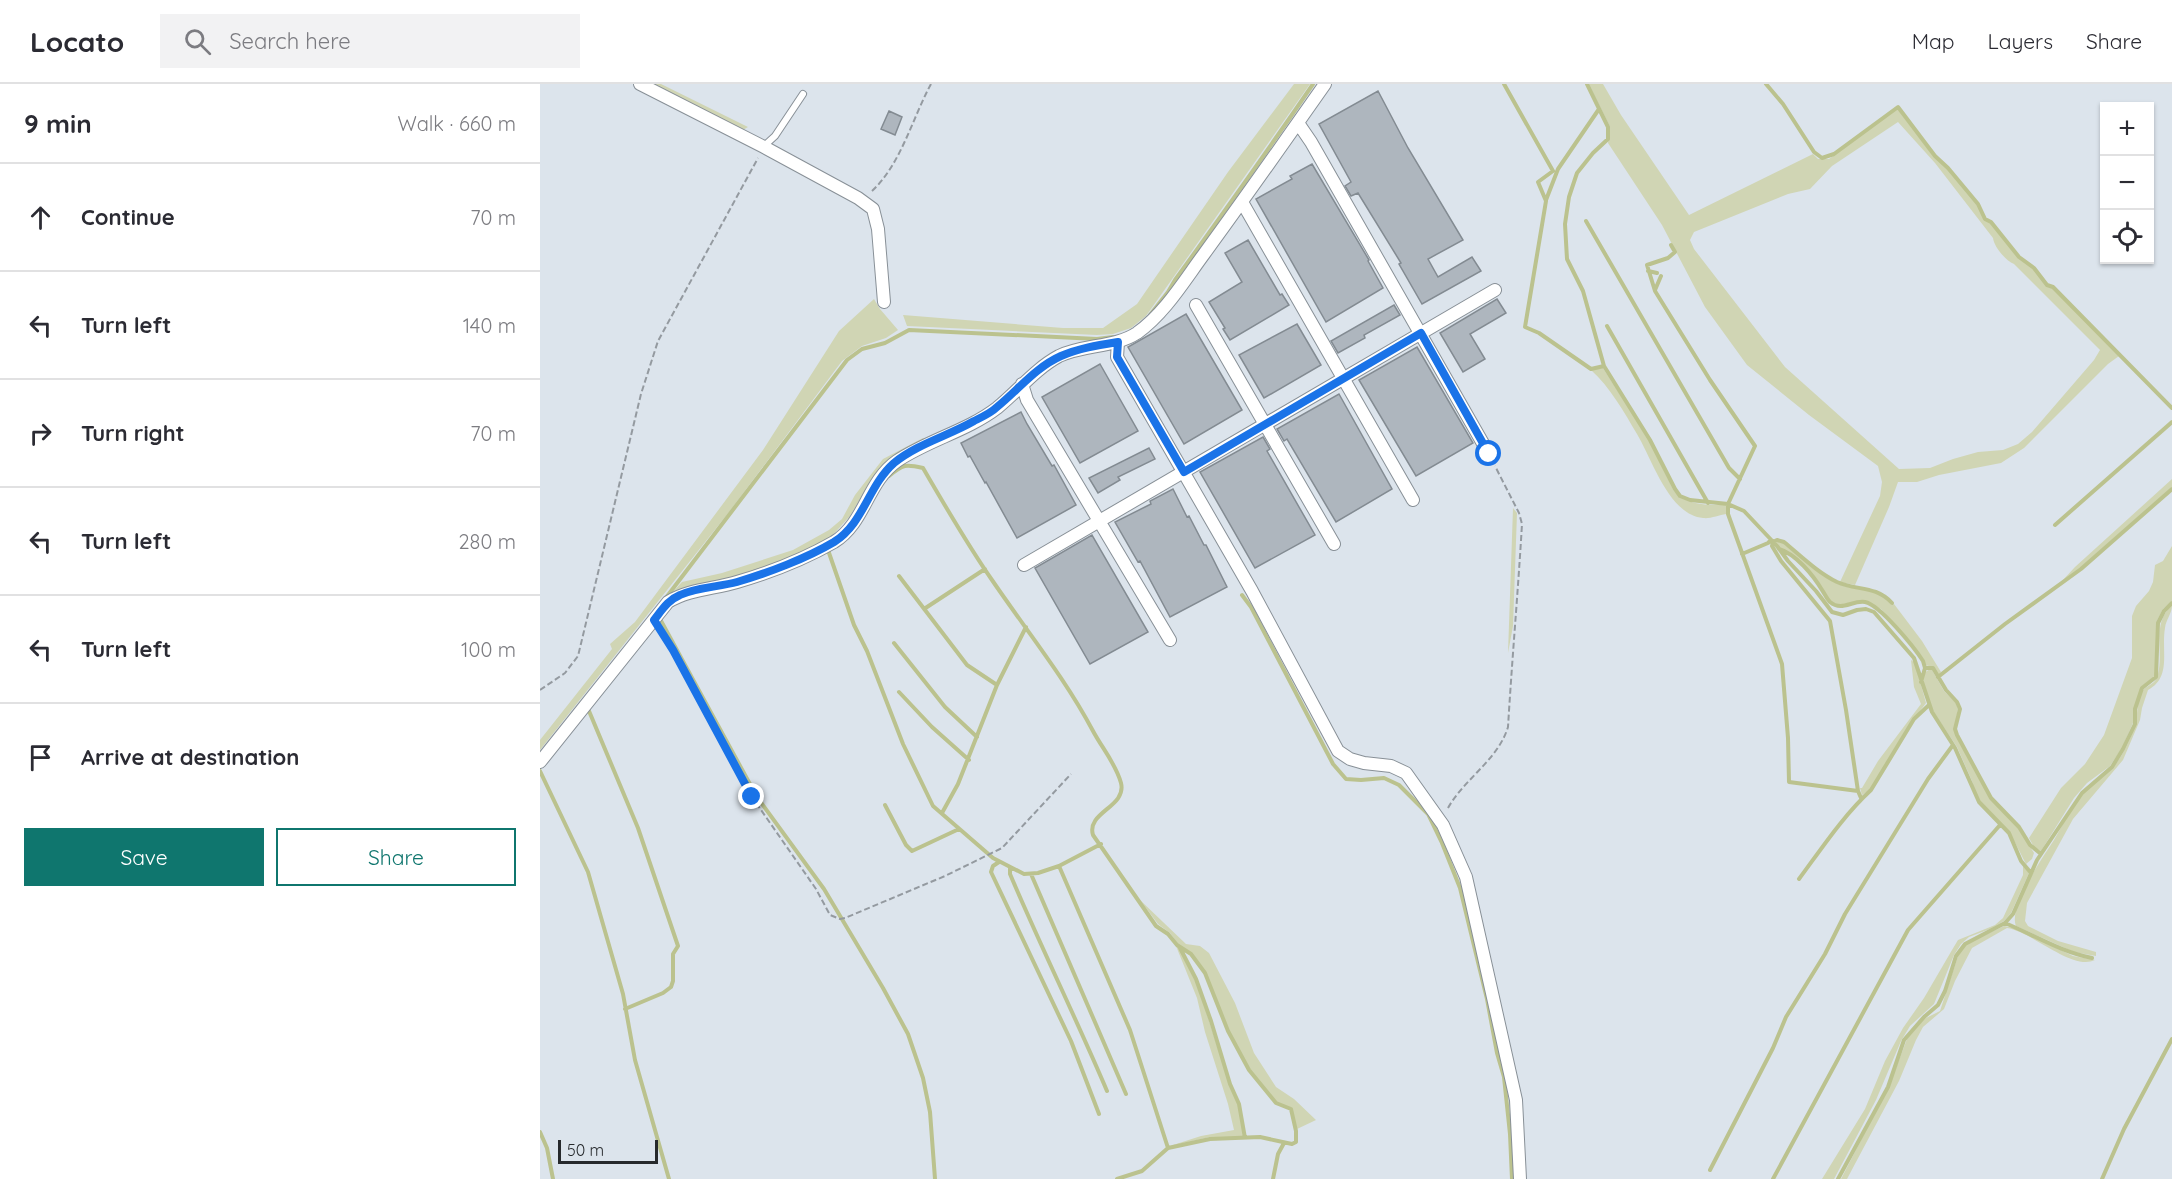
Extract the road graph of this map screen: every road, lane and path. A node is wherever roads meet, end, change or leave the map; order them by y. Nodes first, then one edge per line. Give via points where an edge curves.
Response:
1 (640, 84) edge
2 (931, 84) edge
3 (1325, 84) edge
4 (803, 94) dead end
5 (1298, 123) junction
6 (764, 147) junction
7 (858, 198) junction
8 (1242, 202) junction
9 (1495, 290) dead end
10 (884, 302) dead end
11 (1196, 305) dead end
12 (1421, 333) junction
13 (1118, 342) junction
14 (1343, 378) junction
15 (1022, 384) junction
16 (1264, 425) junction
17 (1489, 454) joint
18 (1184, 472) junction
19 (1413, 500) dead end
20 (1099, 521) junction
21 (1334, 544) dead end
22 (1024, 565) dead end
23 (654, 620) junction
24 (1170, 640) dead end
25 (540, 690) edge
26 (540, 762) edge
27 (1071, 774) dead end
28 (1443, 825) junction
29 (1520, 1179) edge

1 - 6 street
2 - 7 path via 880,183
3 - 5 street
4 - 6 lane
5 - 8 street
5 - 12 street
6 - 7 street
6 - 25 path via 652,357 578,656 565,673
7 - 10 street via 873,209 875,216
8 - 13 street via 1171,299 1136,334
8 - 14 street
9 - 12 street
11 - 16 street
12 - 14 street
12 - 17 street
13 - 15 street via 1060,356
13 - 18 street via 1117,357
14 - 16 street
14 - 19 street
15 - 20 street via 1027,400
15 - 23 street via 996,408 895,462 882,476 860,516 834,542 737,582 681,594 668,602
16 - 18 street
16 - 21 street
17 - 28 path via 1522,524 1508,728 1493,754 1451,802
18 - 20 street
18 - 28 street via 1338,751 1350,759 1384,764 1406,773
20 - 22 street
20 - 24 street
23 - 26 street
23 - 27 path via 752,797 835,918 845,918 1002,848
28 - 29 street via 1466,877 1516,1100

